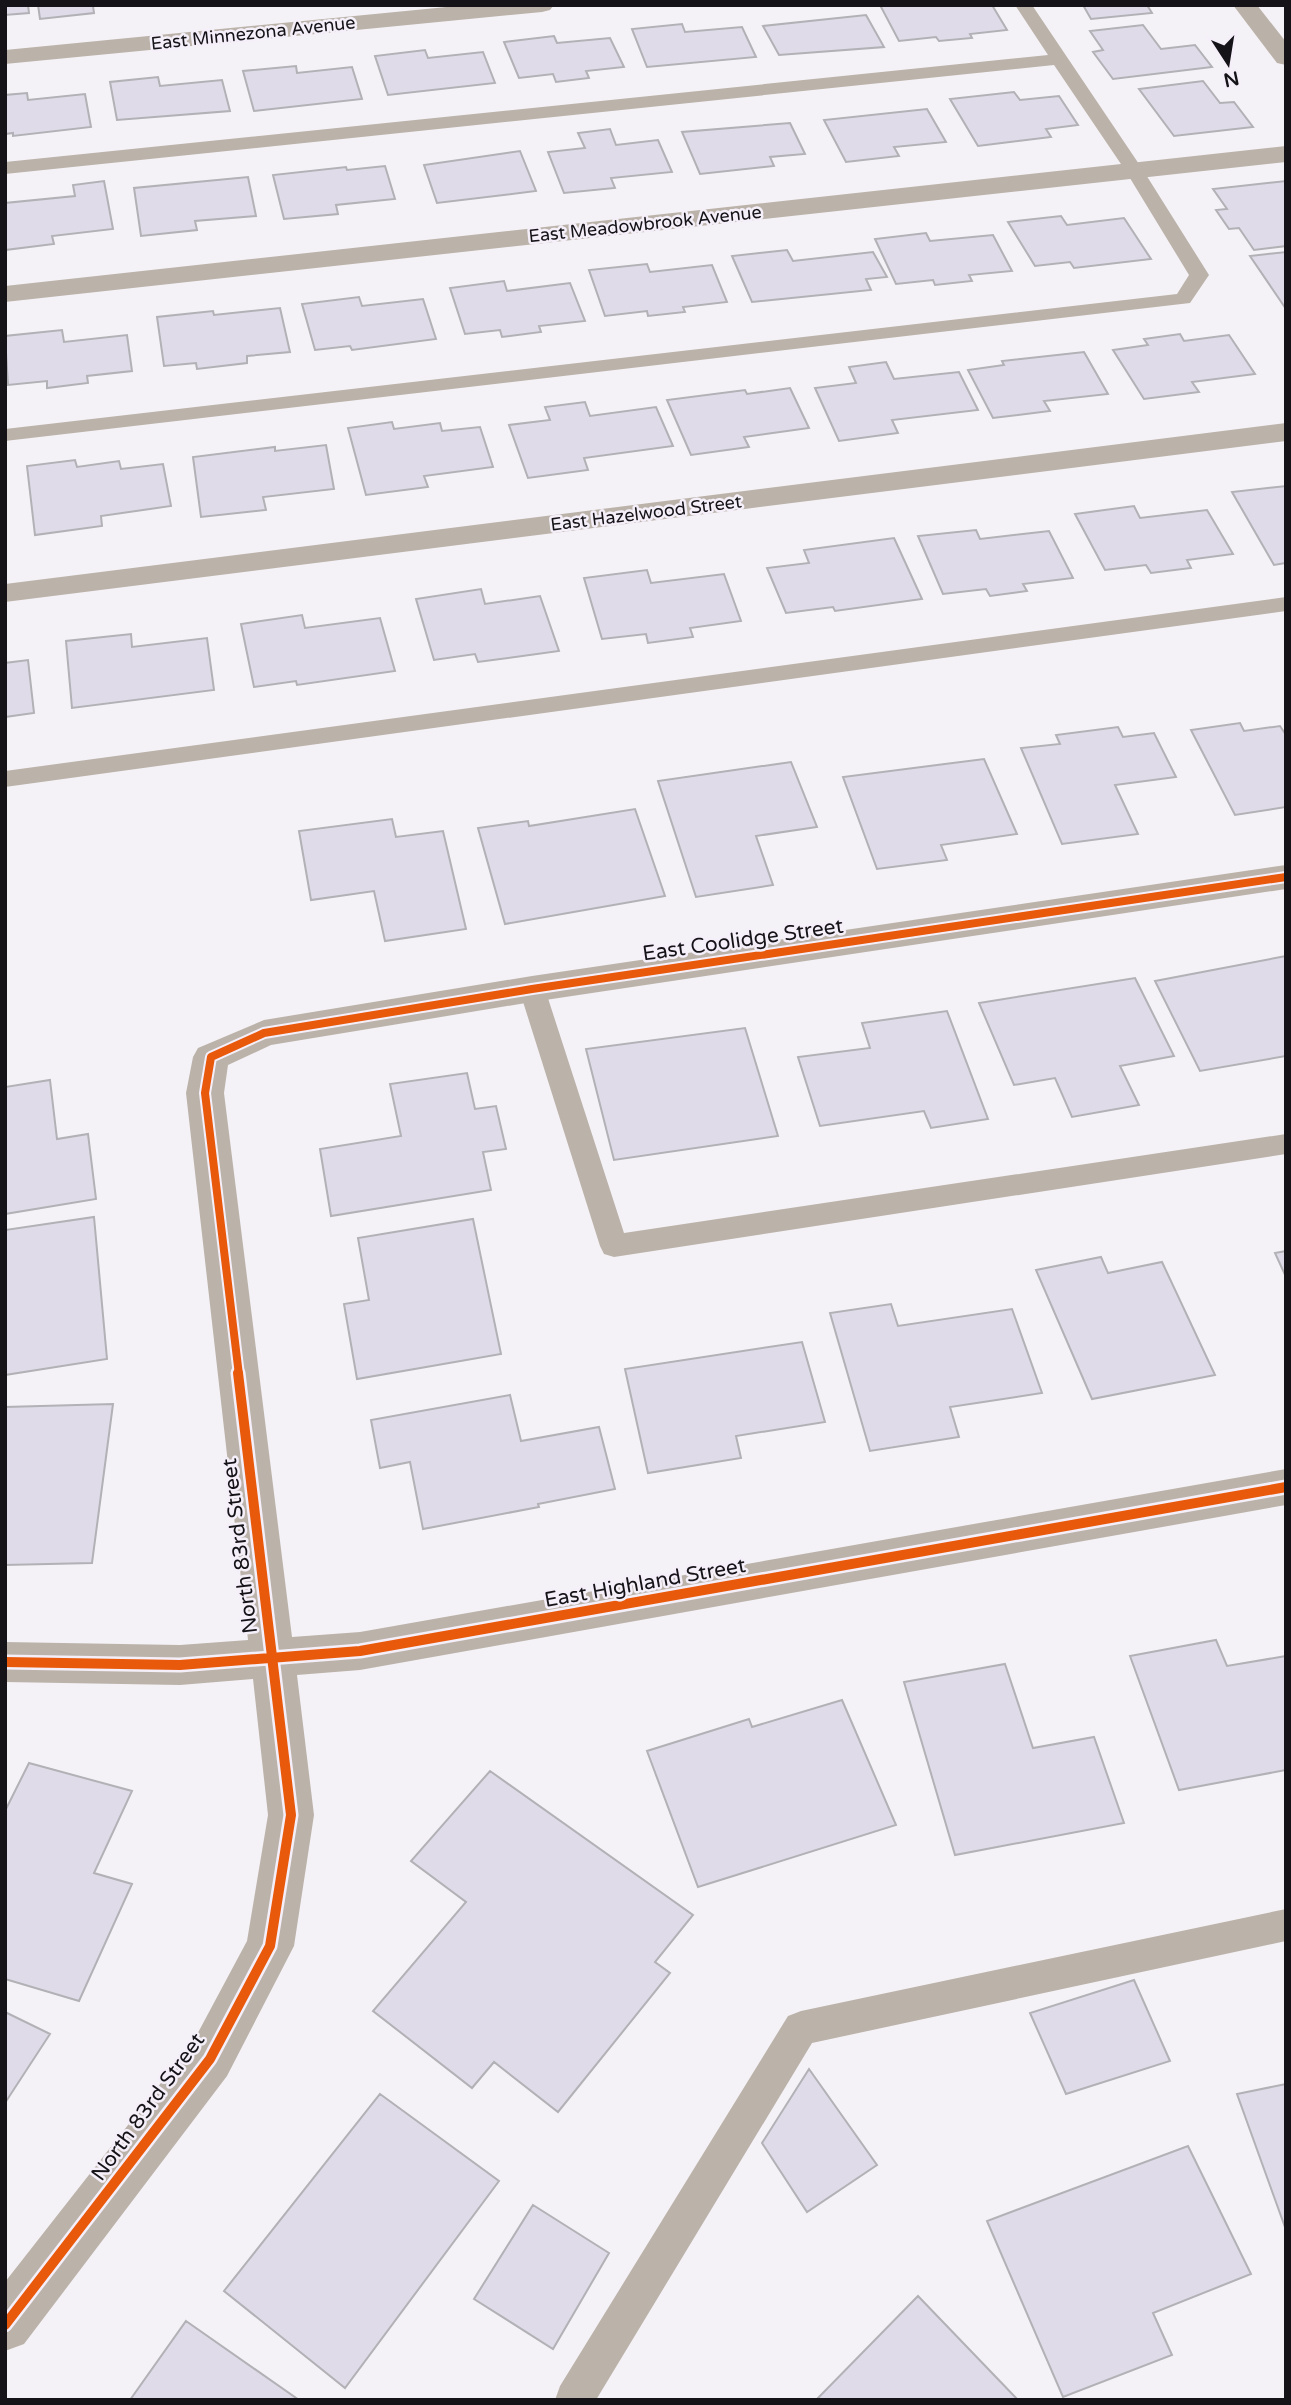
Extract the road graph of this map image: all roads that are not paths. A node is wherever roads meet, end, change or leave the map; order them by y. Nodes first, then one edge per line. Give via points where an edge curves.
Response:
1 (542, 5) edge
2 (1023, 5) edge
3 (1245, 5) edge
4 (5, 57) edge
5 (1286, 58) edge
6 (1059, 59) junction
7 (1286, 154) edge
8 (5, 168) edge
9 (1134, 170) junction
10 (5, 295) edge
11 (1286, 432) edge
12 (5, 435) edge
13 (5, 593) edge
14 (1286, 604) edge
15 (5, 779) edge
16 (1286, 877) edge
17 (532, 989) junction
18 (211, 1056) joint
19 (1286, 1144) edge
20 (1286, 1487) edge
21 (271, 1659) junction
22 (5, 1662) edge
23 (1286, 1925) edge
24 (5, 2325) edge
25 (574, 2400) edge

1 - 4 street, East Minnezona Avenue
2 - 6 lane
3 - 5 street
6 - 8 lane
6 - 9 lane
7 - 9 street, East Meadowbrook Avenue
9 - 10 street, East Meadowbrook Avenue
9 - 12 lane via 1199,275 1183,299
11 - 13 street, East Hazelwood Street
14 - 15 lane
16 - 17 street, East Coolidge Street
17 - 18 street, East Coolidge Street via 264,1033
17 - 19 lane via 614,1246
18 - 21 street, North 83rd Street via 205,1093
20 - 21 street, East Highland Street via 360,1651
21 - 22 street, East Highland Street via 180,1665
21 - 24 street, North 83rd Street via 291,1815 270,1946 210,2059
23 - 25 lane via 801,2028

